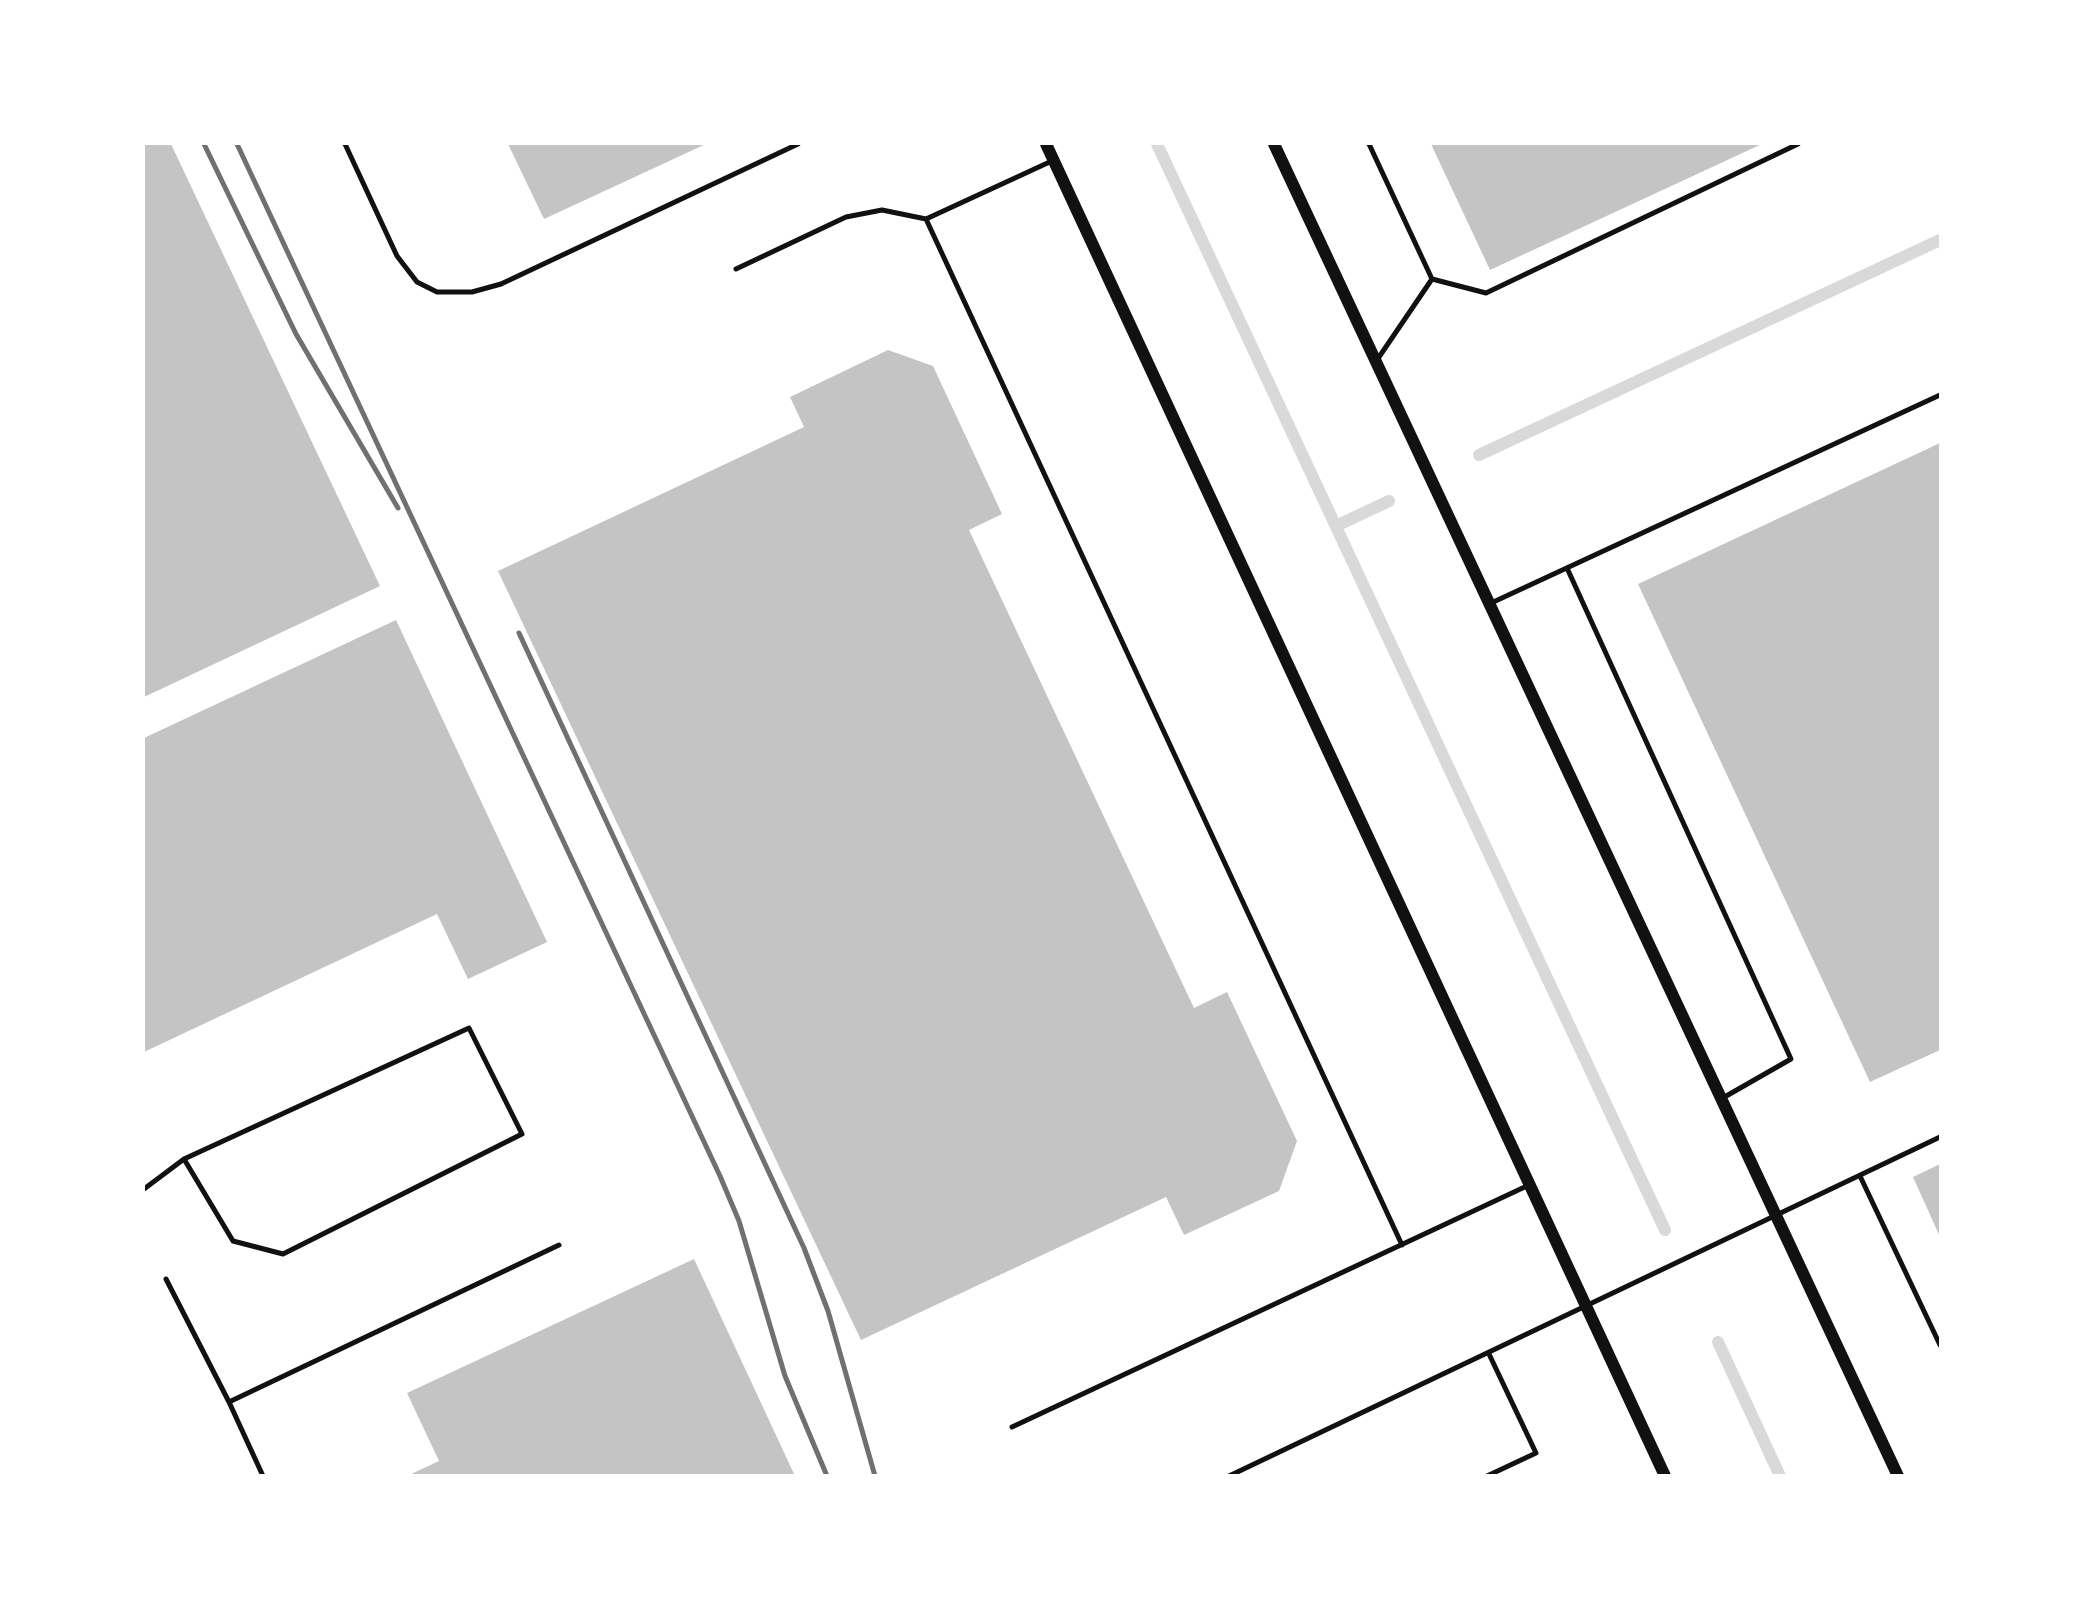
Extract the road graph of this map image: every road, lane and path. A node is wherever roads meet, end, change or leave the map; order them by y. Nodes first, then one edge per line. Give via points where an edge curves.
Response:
1 (345, 144) edge
2 (798, 144) edge
3 (1046, 144) edge
4 (1274, 144) edge
5 (1369, 144) edge
6 (1798, 144) edge
7 (1054, 160) junction
8 (926, 219) junction
9 (736, 269) dead end
10 (1432, 279) junction
11 (1376, 361) junction
12 (1941, 395) edge
13 (1567, 568) junction
14 (1489, 604) junction
15 (1721, 1099) junction
16 (1941, 1137) edge
17 (184, 1159) junction
18 (1860, 1176) junction
19 (1529, 1185) junction
20 (144, 1189) edge
21 (1776, 1217) junction
22 (559, 1245) dead end
23 (1402, 1245) junction
24 (166, 1279) dead end
25 (1586, 1307) junction
26 (1941, 1345) edge
27 (1489, 1354) junction
28 (229, 1402) junction
29 (1012, 1427) dead end
30 (263, 1475) edge
31 (1229, 1475) edge
32 (1487, 1475) edge
33 (1665, 1475) edge
34 (1898, 1475) edge

1 - 2 lane via 397,256 417,282 437,292 472,292 500,284
3 - 7 street
4 - 11 street
5 - 10 lane
6 - 10 lane via 1486,293
7 - 8 lane
7 - 19 street
8 - 9 lane via 882,210 846,217
8 - 23 lane
10 - 11 lane
11 - 14 street
12 - 13 lane
13 - 14 lane
13 - 15 lane via 1791,1059
14 - 15 street
15 - 21 street
16 - 18 lane
17 - 17 lane via 469,1028 522,1134 283,1254 233,1241
17 - 20 lane
18 - 21 lane
18 - 26 lane
19 - 23 lane
19 - 25 street
21 - 25 lane
21 - 34 street
22 - 28 lane
23 - 29 lane
24 - 28 lane
25 - 27 lane
25 - 33 street
27 - 31 lane
27 - 32 lane via 1536,1453
28 - 30 lane

